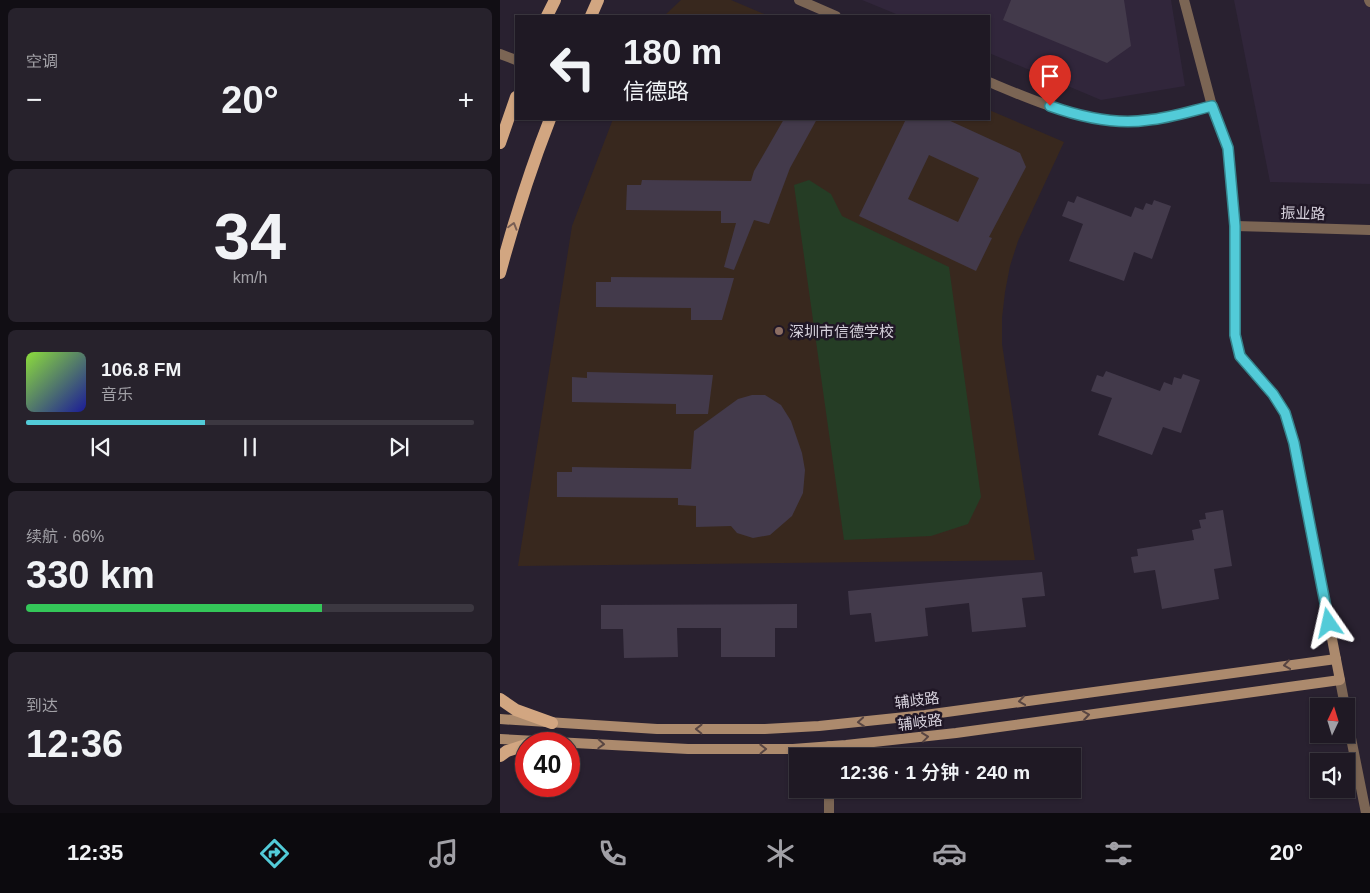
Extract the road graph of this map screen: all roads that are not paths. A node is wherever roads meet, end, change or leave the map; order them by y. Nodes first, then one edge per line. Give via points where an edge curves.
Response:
1 (554, 0) edge
2 (598, 0) edge
3 (798, 0) edge
4 (1184, 0) edge
5 (547, 15) edge
6 (591, 15) edge
7 (834, 15) edge
8 (500, 54) edge
9 (515, 60) edge
10 (990, 82) edge
11 (515, 100) edge
12 (1212, 106) junction
13 (550, 120) edge
14 (500, 143) edge
15 (1235, 226) junction
16 (1370, 230) edge
17 (500, 273) edge
18 (1336, 659) junction
19 (1340, 680) junction
20 (1343, 698) edge
21 (500, 699) edge
22 (500, 719) edge
23 (552, 723) junction
24 (500, 739) edge
25 (515, 740) edge
26 (1352, 743) edge
27 (580, 744) edge
28 (850, 748) edge
29 (515, 749) edge
30 (789, 749) edge
31 (500, 756) edge
32 (829, 798) edge
33 (829, 813) edge
34 (1366, 813) edge

1 - 5 main road
2 - 6 main road
3 - 7 street
4 - 12 street
8 - 9 street
10 - 12 street via 1036,102 1094,119 1148,120
11 - 14 main road
12 - 15 street via 1228,148
17 -> 13 main road via 516,215
15 - 16 street, 振业路
15 - 18 street via 1235,335 1240,356 1285,413 1294,443
18 - 19 street
18 -> 23 street, 辅歧路 via 819,726 710,730
19 - 20 street
28 -> 19 street, 辅岐路
21 - 23 main road via 516,710
22 - 23 street, 辅歧路
24 - 25 street, 辅岐路
26 - 34 street
27 -> 30 street, 辅岐路 via 717,750
29 - 31 main road
32 - 33 street

